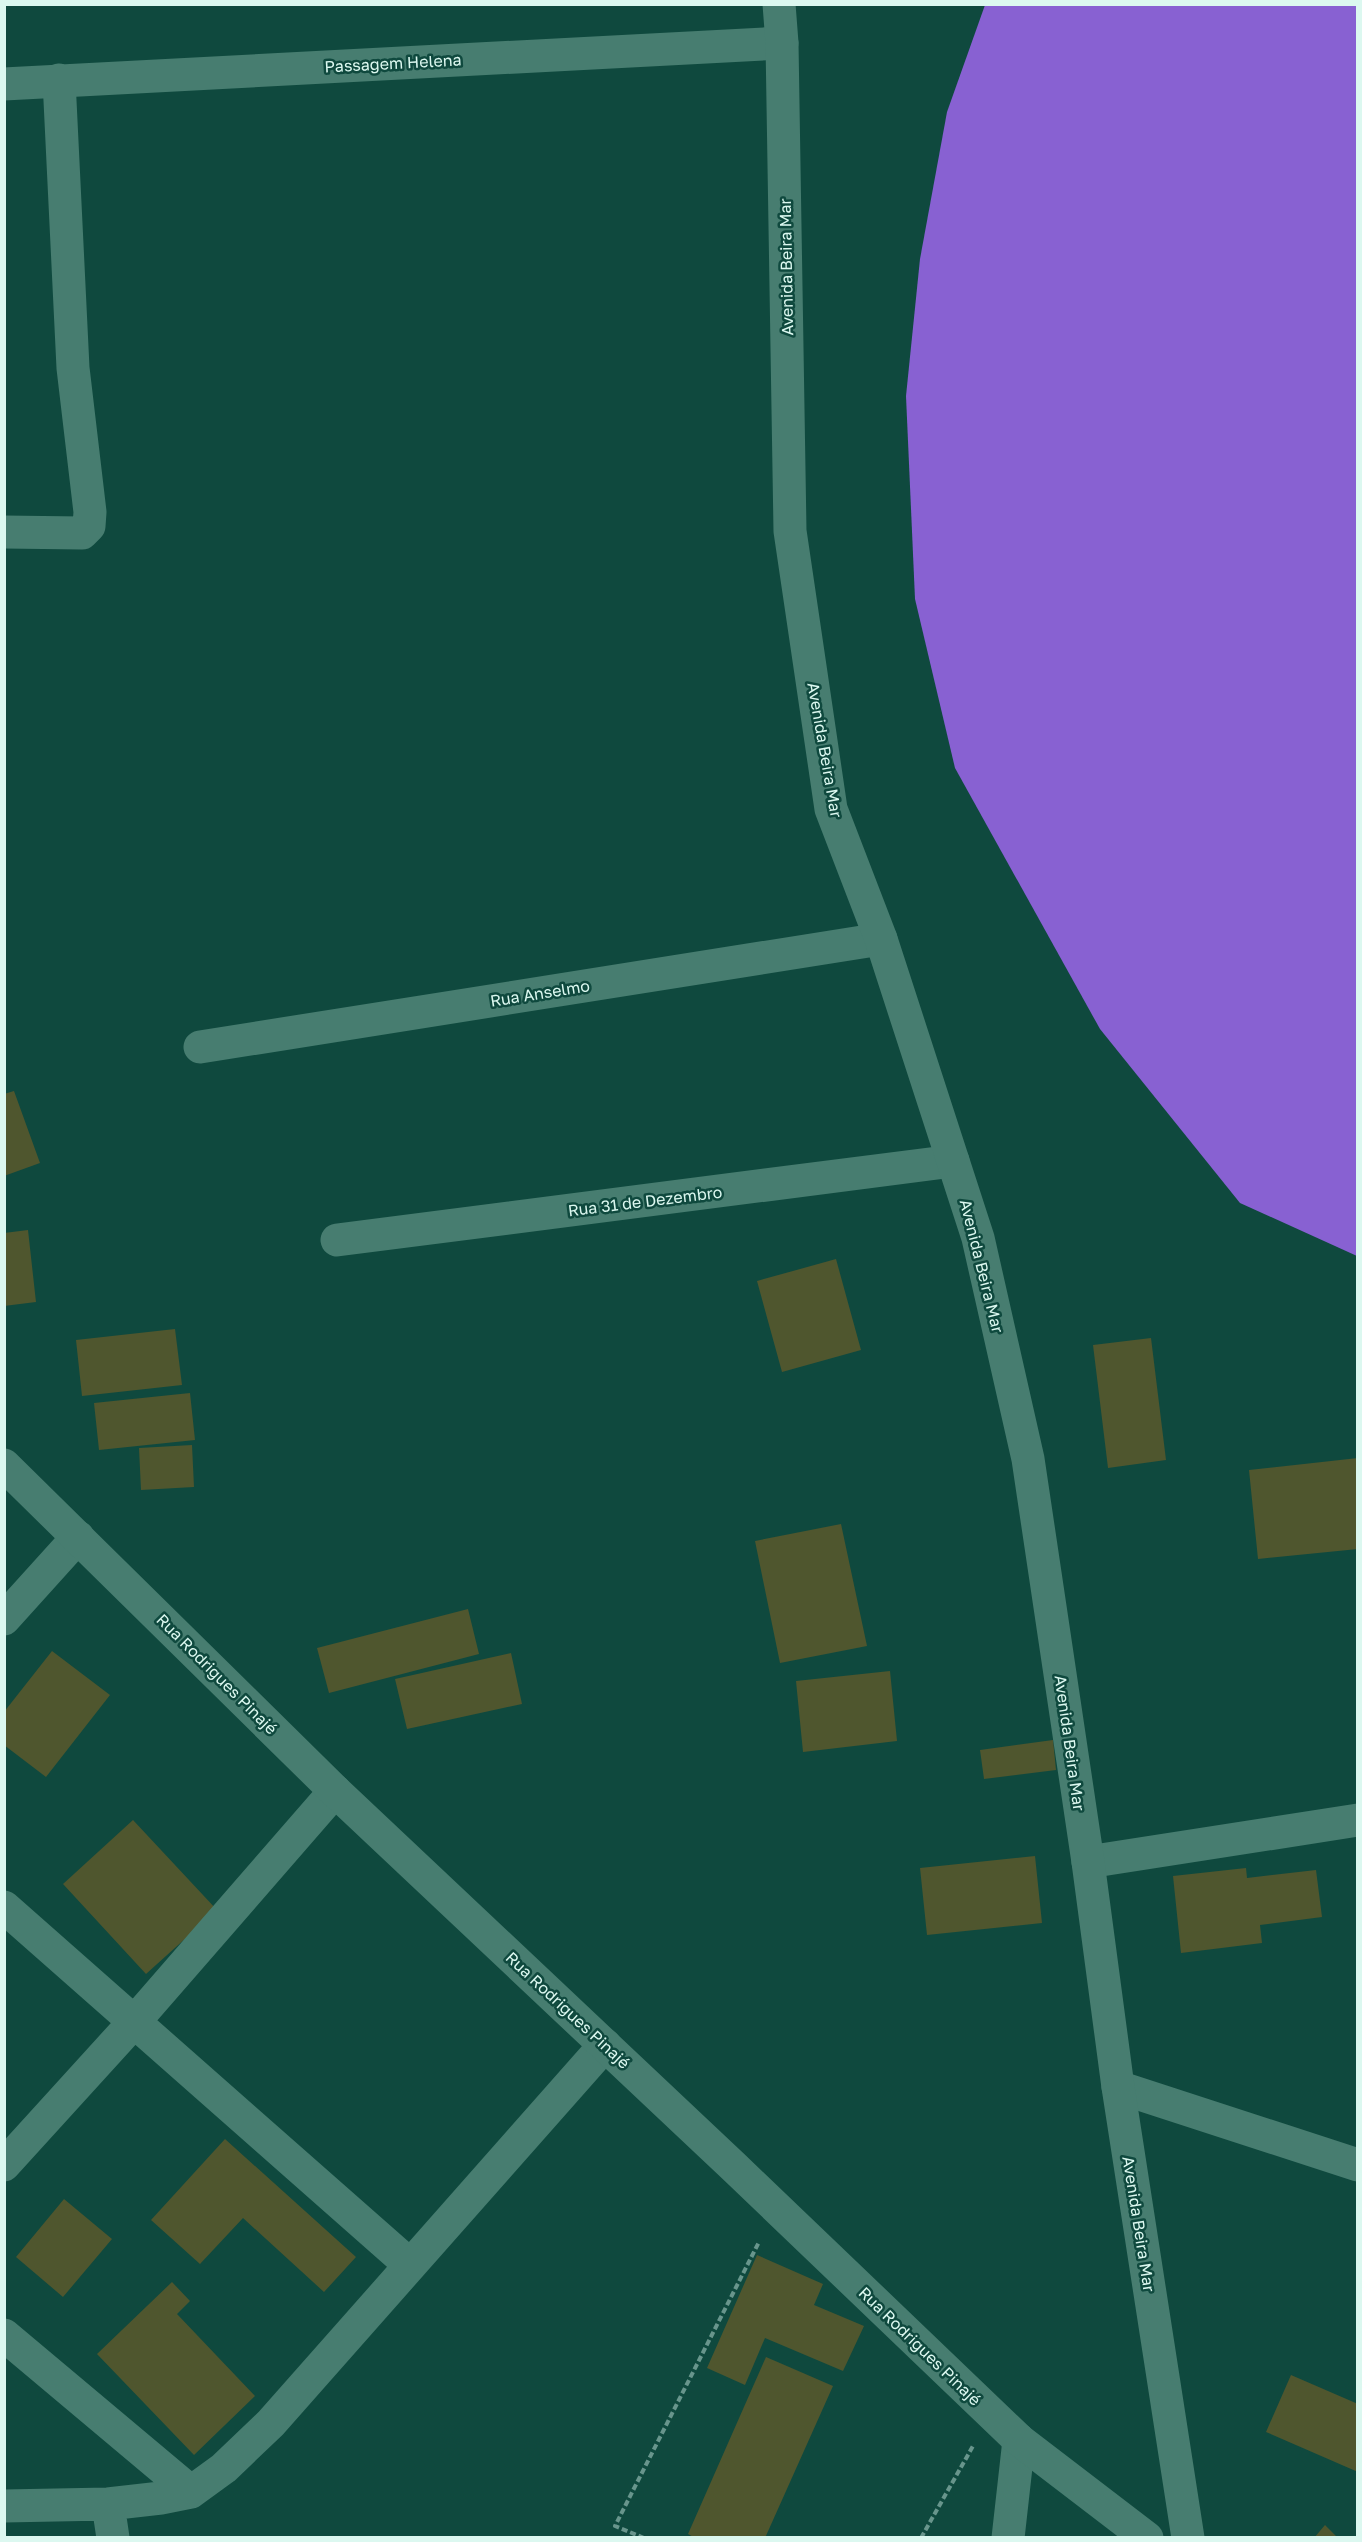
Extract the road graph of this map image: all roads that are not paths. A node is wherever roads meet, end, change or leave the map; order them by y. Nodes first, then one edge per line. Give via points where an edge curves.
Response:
1 (779, 4) edge
2 (782, 43) junction
3 (59, 80) junction
4 (4, 84) edge
5 (4, 532) edge
6 (881, 939) junction
7 (200, 1047) dead end
8 (953, 1161) junction
9 (337, 1240) dead end
10 (4, 1465) edge
11 (78, 1537) junction
12 (4, 1619) edge
13 (335, 1791) junction
14 (1358, 1820) edge
15 (1088, 1862) junction
16 (4, 1907) edge
17 (135, 2021) junction
18 (605, 2045) junction
19 (1118, 2087) junction
20 (4, 2165) edge
21 (1358, 2165) edge
22 (410, 2265) junction
23 (4, 2335) edge
24 (1018, 2440) junction
25 (191, 2492) junction
26 (108, 2504) junction
27 (4, 2506) edge
28 (113, 2538) edge
29 (1008, 2538) edge
30 (1148, 2538) edge
31 (1188, 2538) edge

1 - 2 street, Avenida Beira Mar
2 - 3 street, Passagem Helena
2 - 6 street, Avenida Beira Mar via 790,531 831,809
3 - 4 street, Passagem Helena
3 - 5 street via 73,368 89,526 82,533
6 - 7 street, Rua Anselmo
6 - 8 street, Avenida Beira Mar
8 - 9 street, Rua 31 de Dezembro
8 - 15 street, Avenida Beira Mar via 978,1238 1028,1460
10 - 11 street, Rua Rodrigues Pinajé
11 - 12 street
11 - 13 street, Rua Rodrigues Pinajé
13 - 17 street
13 - 18 street, Rua Rodrigues Pinajé
14 - 15 street
15 - 19 street, Avenida Beira Mar
16 - 17 street
17 - 20 street
17 - 22 street
18 - 22 street
18 - 24 street, Rua Rodrigues Pinajé
19 - 21 street
19 - 31 street, Avenida Beira Mar
22 - 25 street via 271,2423 225,2468
23 - 25 street
24 - 29 street
24 - 30 street, Rua Rodrigues Pinajé
25 - 26 street
26 - 27 street
26 - 28 street

